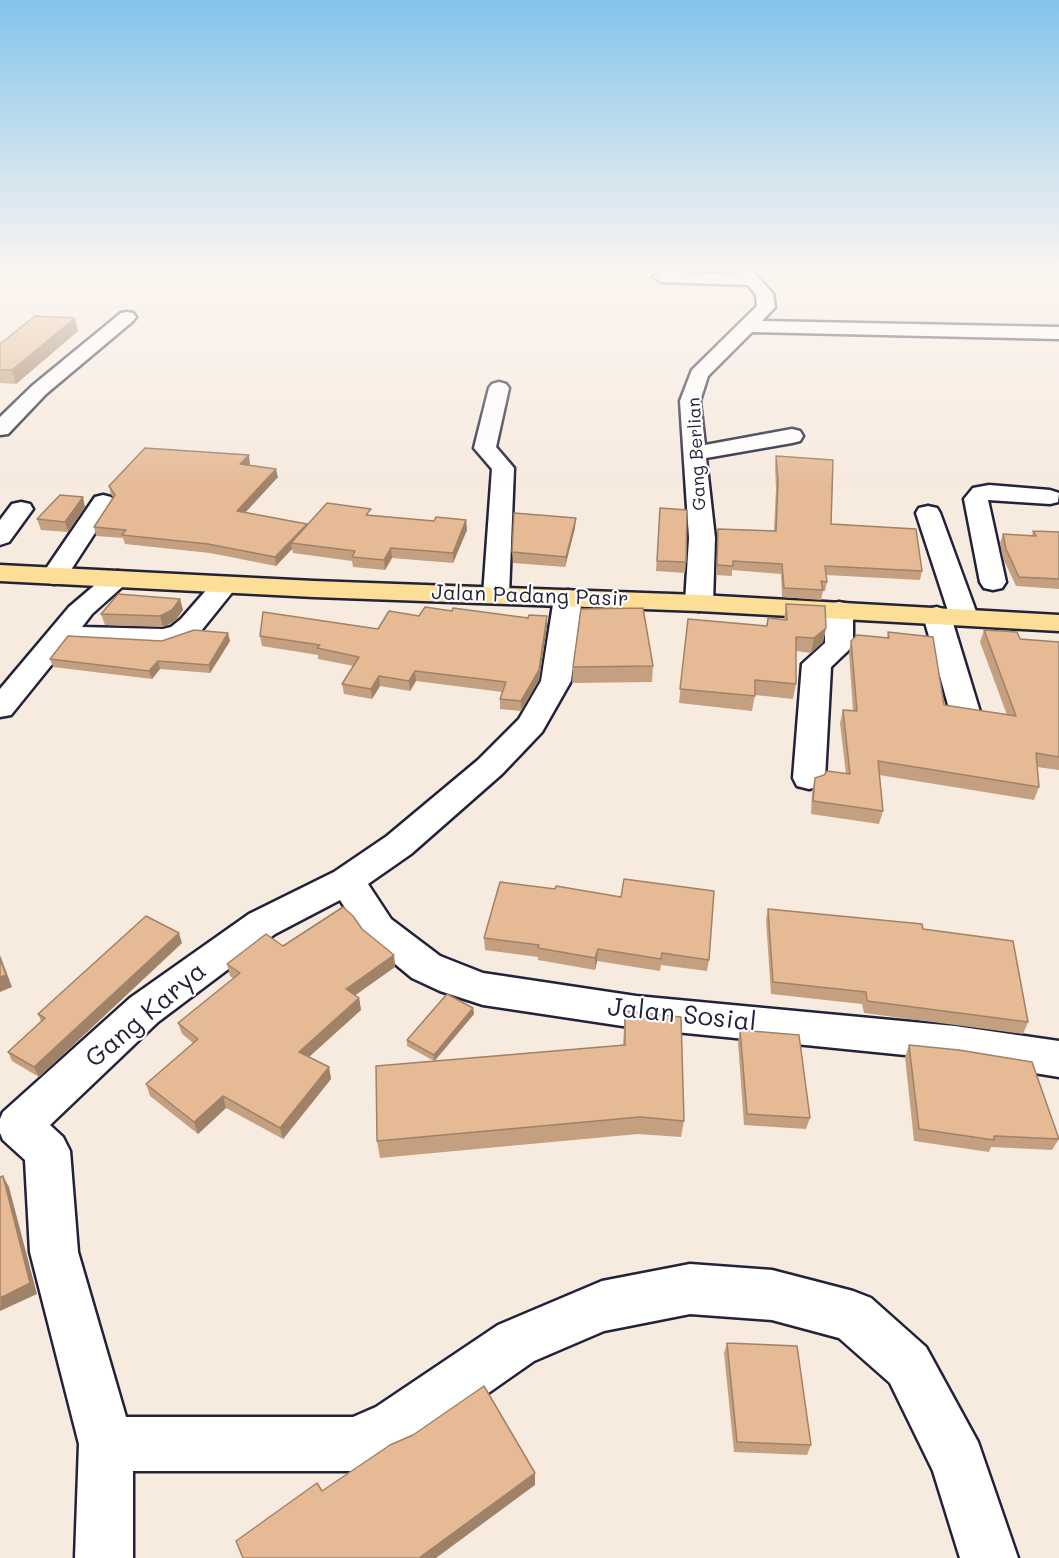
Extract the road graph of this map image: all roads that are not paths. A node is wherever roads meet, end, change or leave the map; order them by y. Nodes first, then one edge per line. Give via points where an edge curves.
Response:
1 (96, 343) edge
2 (732, 343) edge
3 (499, 388) dead end
4 (0, 429) edge
5 (792, 436) dead end
6 (694, 453) junction
7 (1050, 497) dead end
8 (103, 502) dead end
9 (21, 509) dead end
10 (928, 513) dead end
11 (0, 537) edge
12 (0, 573) edge
13 (54, 576) junction
14 (118, 579) junction
15 (225, 585) junction
16 (496, 595) junction
17 (568, 598) junction
18 (699, 603) junction
19 (839, 609) junction
20 (951, 616) junction
21 (76, 617) junction
22 (1000, 619) junction
23 (1059, 623) edge
24 (0, 708) edge
25 (965, 712) edge
26 (809, 778) dead end
27 (347, 881) junction
28 (1059, 1059) edge
29 (10, 1132) edge
30 (106, 1444) junction
31 (104, 1558) edge
32 (989, 1558) edge

1 - 4 street
2 - 6 street, Gang Berlian via 699,374 693,388 690,401
3 - 16 street via 485,448 503,468
5 - 6 street
6 - 18 street, Gang Berlian via 702,538
7 - 22 street via 989,492 976,499
8 - 13 street
9 - 11 street
10 - 20 street
12 - 13 highway, Jalan Padang Pasir
13 - 14 highway, Jalan Padang Pasir
14 - 15 highway, Jalan Padang Pasir
14 - 21 street
15 - 16 highway, Jalan Padang Pasir
15 - 21 street via 191,625 164,638 86,636
16 - 17 highway, Jalan Padang Pasir
17 - 18 highway, Jalan Padang Pasir
17 - 27 street, Gang Karya via 556,681 531,725 452,802
18 - 19 highway, Jalan Padang Pasir
19 - 20 highway, Jalan Padang Pasir
19 - 26 street via 839,646 817,664
20 - 22 highway, Jalan Padang Pasir
20 - 25 street
21 - 24 street
22 - 23 highway, Jalan Padang Pasir
27 - 28 street, Jalan Sosial via 378,929 398,947 426,967 483,989 636,1012 955,1043
27 - 29 street, Gang Karya via 262,924 144,1010
29 - 30 street, Gang Karya via 47,1151 54,1252
30 - 31 street, Gang Karya
30 - 32 street via 354,1444 395,1426 516,1343 602,1306 690,1289 772,1295 853,1316 908,1365 958,1462

